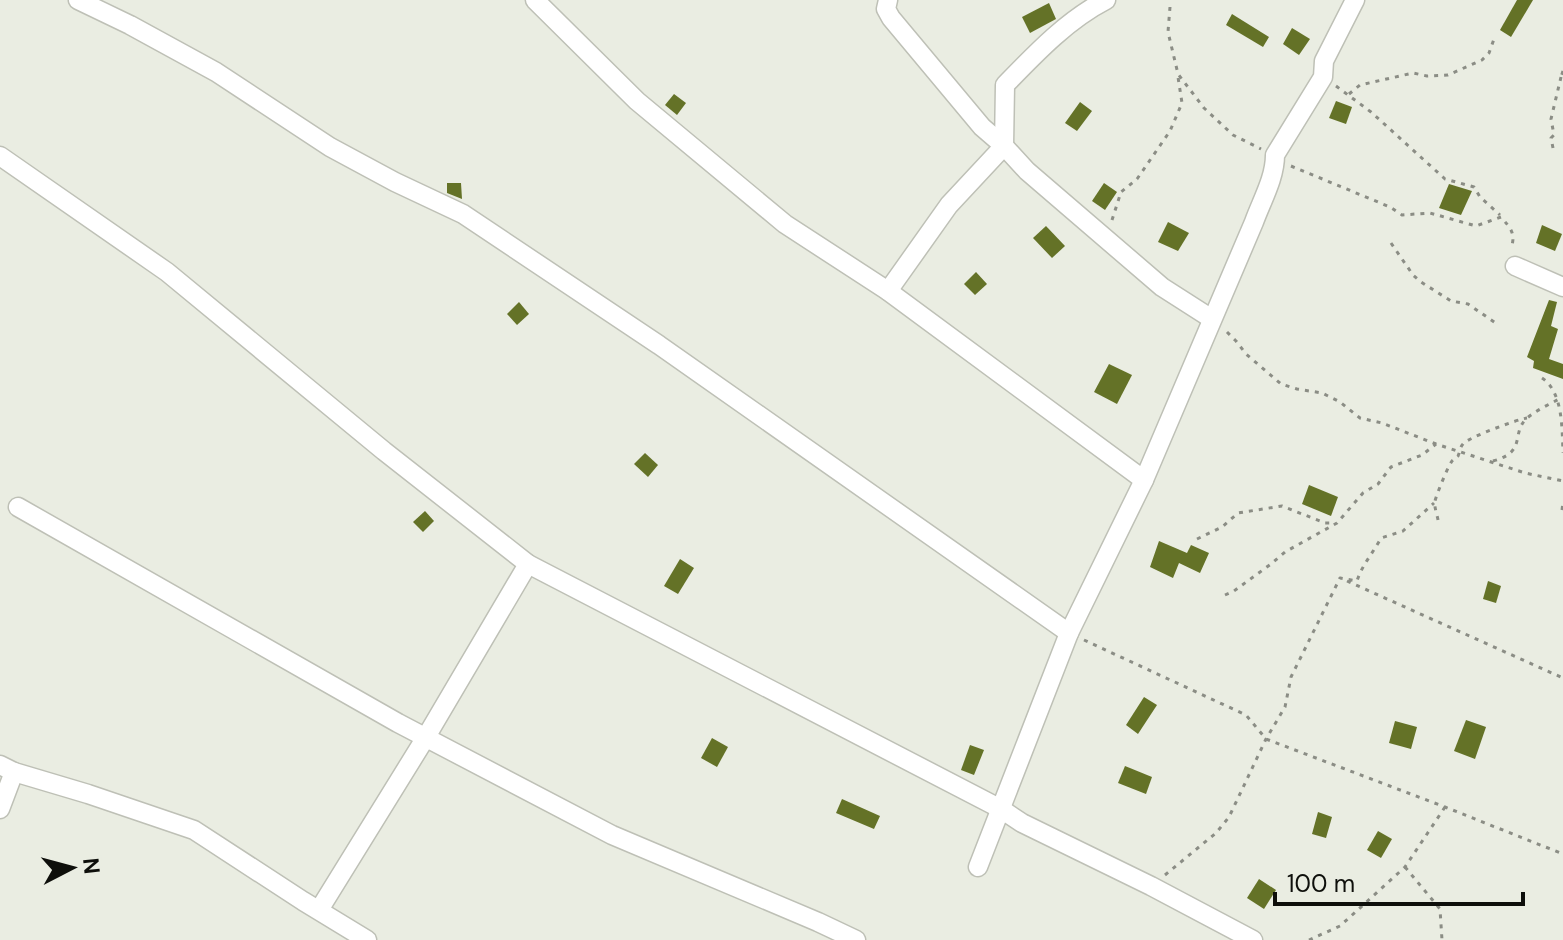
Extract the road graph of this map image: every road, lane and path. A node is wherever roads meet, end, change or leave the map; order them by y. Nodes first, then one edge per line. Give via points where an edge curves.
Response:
1 (78, 0) edge
2 (535, 0) edge
3 (888, 0) edge
4 (1106, 0) edge
5 (1355, 0) edge
6 (1170, 7) dead end
7 (1494, 39) dead end
8 (1563, 71) edge
9 (1178, 74) junction
10 (1323, 77) junction
11 (1562, 78) edge
12 (1349, 94) junction
13 (1004, 146) junction
14 (1553, 148) dead end
15 (1275, 155) junction
16 (0, 156) edge
17 (1501, 217) junction
18 (1106, 237) junction
19 (1391, 243) dead end
20 (1515, 266) joint
21 (1563, 287) edge
22 (888, 291) junction
23 (1212, 319) junction
24 (1497, 324) dead end
25 (1542, 378) dead end
26 (1559, 399) junction
27 (1527, 418) junction
28 (1436, 444) junction
29 (1459, 452) junction
30 (1563, 453) edge
31 (1489, 462) junction
32 (1144, 480) junction
33 (1563, 481) edge
34 (1563, 502) edge
35 (1434, 503) junction
36 (18, 507) dead end
37 (1562, 510) edge
38 (1438, 520) dead end
39 (1337, 523) junction
40 (1197, 539) dead end
41 (528, 564) junction
42 (1340, 578) junction
43 (1225, 595) dead end
44 (1069, 633) junction
45 (1563, 678) edge
46 (426, 737) junction
47 (1266, 739) junction
48 (7, 769) edge
49 (1445, 807) junction
50 (0, 809) edge
51 (1001, 809) junction
52 (1563, 854) edge
53 (978, 867) dead end
54 (1405, 867) junction
55 (1151, 886) junction
56 (319, 910) junction
57 (367, 940) edge
58 (856, 940) edge
59 (1253, 940) edge
60 (1309, 940) edge
61 (1442, 940) edge

1 - 44 street via 216,72 330,147 463,214
2 - 22 street via 637,101 785,224
3 - 13 street via 891,18
4 - 13 street via 1085,11 1005,85
5 - 10 street via 1324,61
6 - 9 path via 1168,32
7 - 12 path via 1482,60 1448,75 1413,73 1360,85
8 - 11 path
9 - 15 path via 1233,135
9 - 18 path via 1182,103 1170,131 1137,179 1121,192
10 - 12 path
10 - 15 street
11 - 14 path via 1551,119
12 - 17 path via 1445,179 1474,187
13 - 18 street
13 - 22 street via 949,205
15 - 17 path via 1402,215 1430,213 1476,226
15 - 23 street via 1271,180
16 - 41 street via 167,272
17 - 20 path via 1512,230 1508,259
18 - 23 street via 1162,287
19 - 24 path via 1421,282
20 - 21 street
22 - 32 street
23 - 28 path via 1281,384 1322,393 1360,418
23 - 32 street
25 - 26 path
26 - 27 path
26 - 30 path
27 - 29 path via 1473,437
27 - 31 path via 1510,453
28 - 29 path
28 - 39 path via 1391,467
29 - 31 path
29 - 35 path
31 - 33 path
32 - 44 street
34 - 37 path
35 - 38 path
35 - 42 path via 1403,531 1381,538 1357,581
36 - 46 street
39 - 40 path via 1282,506 1238,513
39 - 43 path
41 - 46 street
41 - 51 street
42 - 45 path
42 - 47 path
44 - 47 path via 1246,715
44 - 51 street
46 - 56 street
46 - 58 street via 612,835
47 - 49 path
47 - 55 path via 1229,817
48 - 50 street
48 - 56 street via 194,830
49 - 52 path
49 - 54 path
51 - 53 street
51 - 55 street
54 - 60 path via 1340,926
54 - 61 path via 1440,909
55 - 59 street
56 - 57 street

